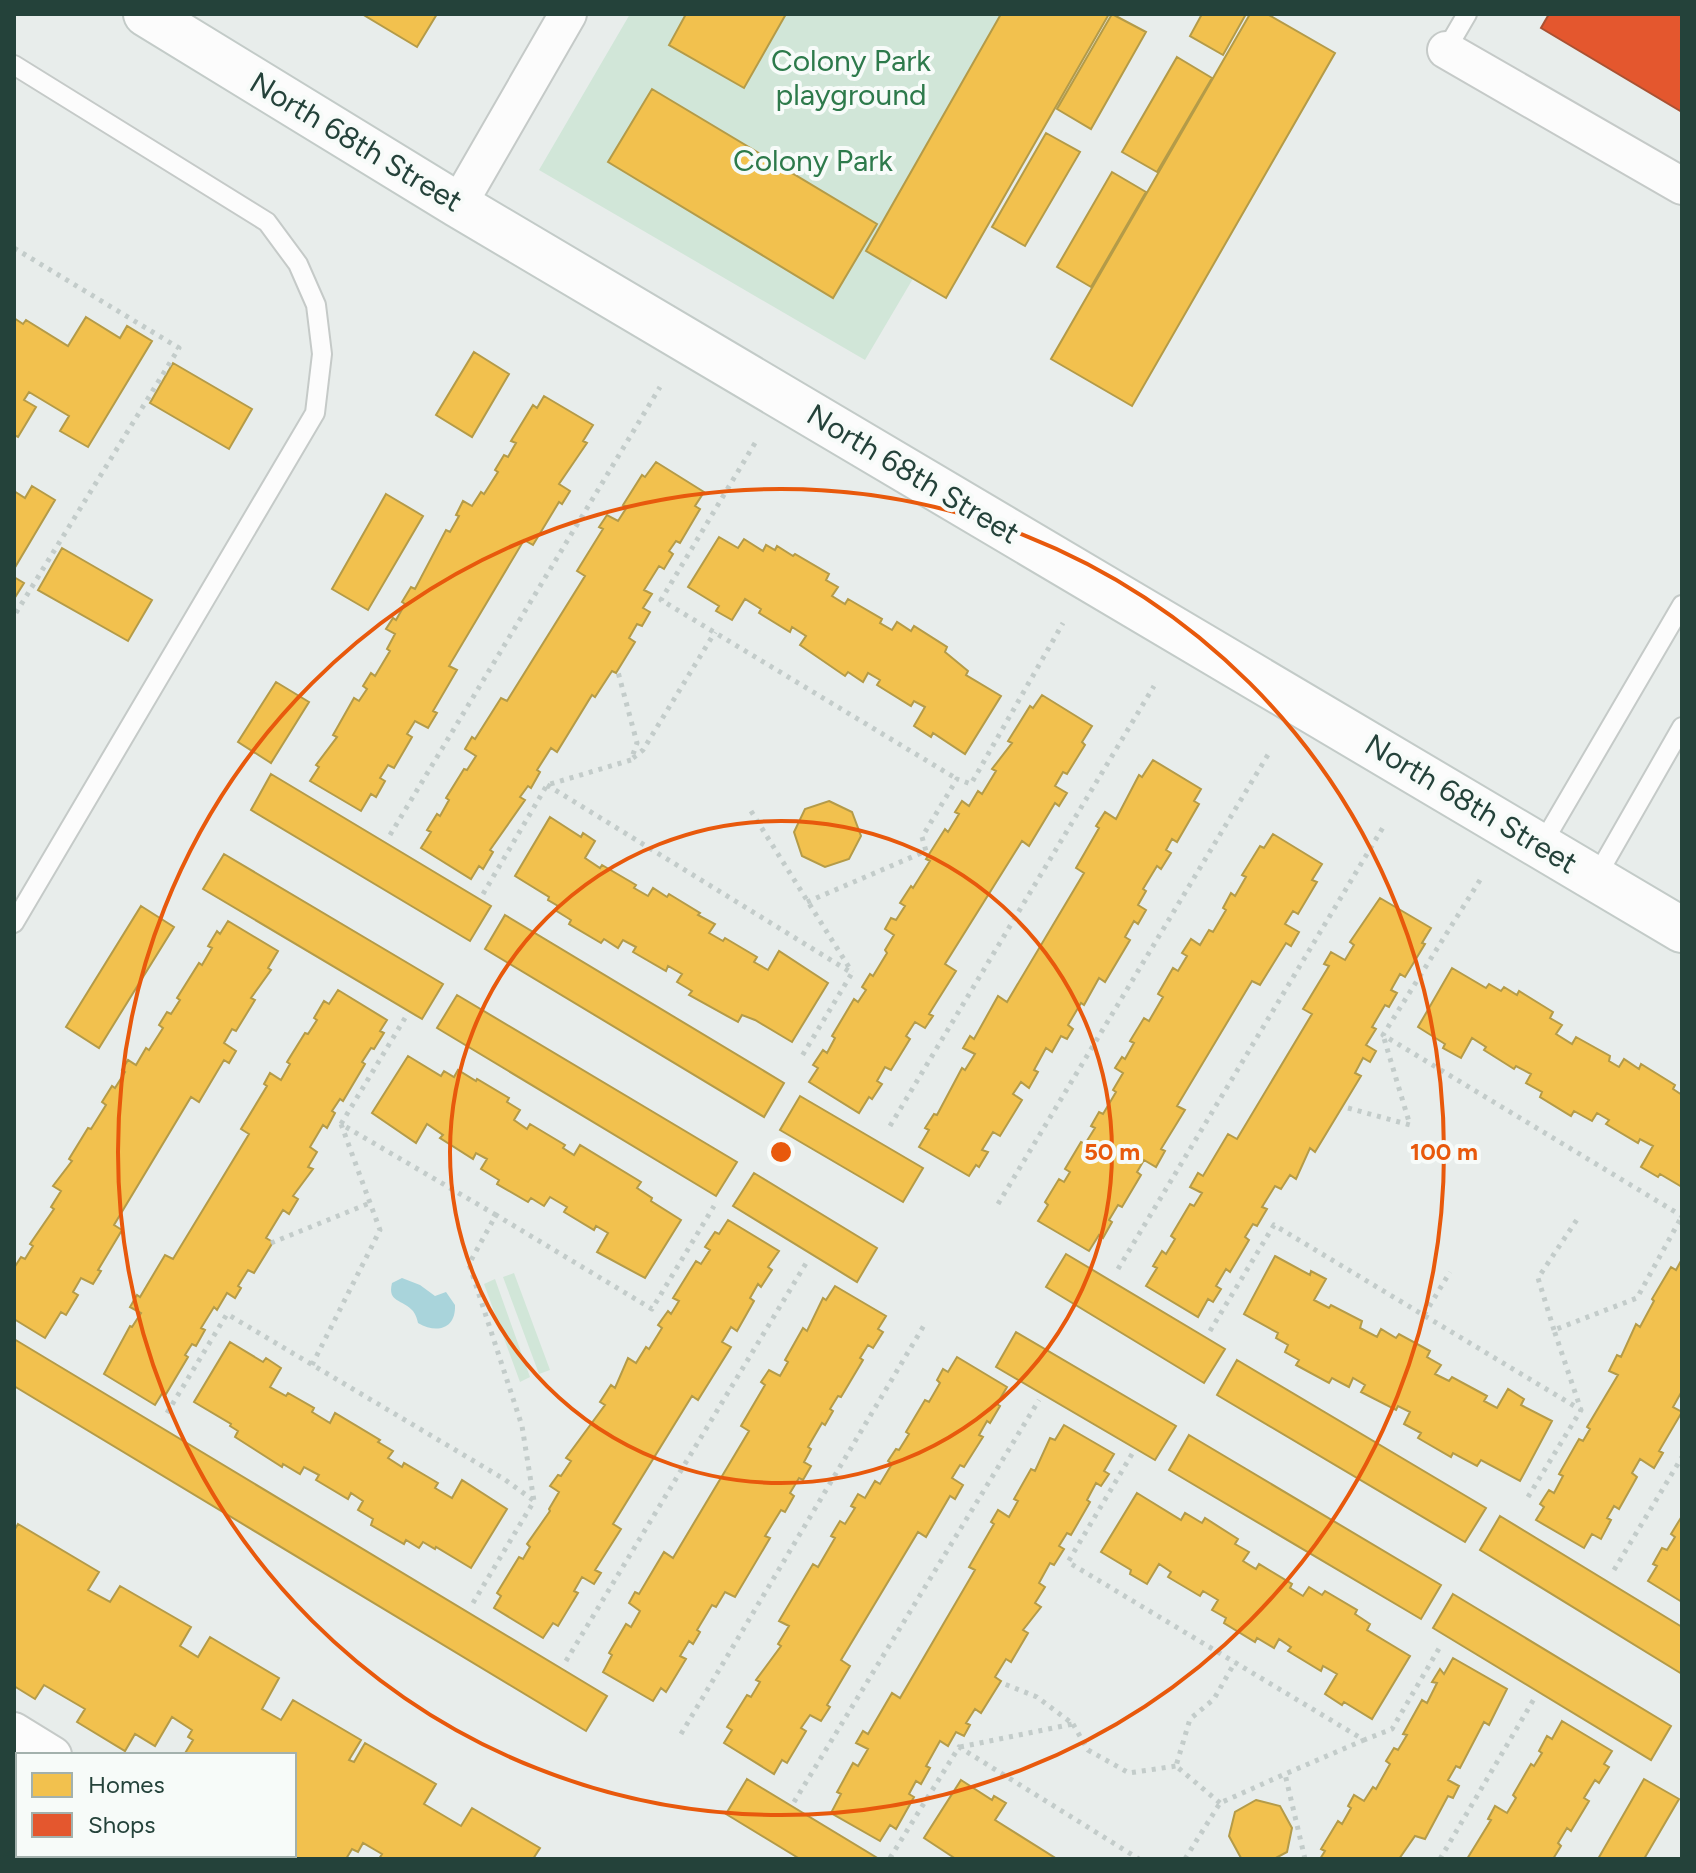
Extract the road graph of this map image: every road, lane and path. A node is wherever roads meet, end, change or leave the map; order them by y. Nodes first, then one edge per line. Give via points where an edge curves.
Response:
1 (146, 14) edge
2 (568, 14) edge
3 (1467, 14) edge
4 (1446, 50) joint
5 (14, 65) edge
6 (1682, 186) edge
7 (458, 205) junction
8 (14, 248) edge
9 (660, 387) dead end
10 (755, 443) dead end
11 (1682, 605) edge
12 (14, 616) edge
13 (1063, 623) dead end
14 (715, 632) junction
15 (618, 672) dead end
16 (1154, 686) dead end
17 (1682, 727) edge
18 (1269, 753) dead end
19 (631, 760) junction
20 (957, 779) junction
21 (547, 785) junction
22 (751, 811) dead end
23 (1385, 824) dead end
24 (390, 835) dead end
25 (1541, 846) junction
26 (1595, 879) junction
27 (1480, 880) dead end
28 (483, 894) dead end
29 (807, 902) junction
30 (14, 923) edge
31 (1682, 930) edge
32 (852, 973) junction
33 (405, 1018) dead end
34 (1383, 1035) junction
35 (802, 1056) dead end
36 (1348, 1108) dead end
37 (341, 1124) junction
38 (890, 1126) dead end
39 (370, 1203) junction
40 (998, 1204) dead end
41 (714, 1206) dead end
42 (496, 1215) junction
43 (1682, 1216) edge
44 (1578, 1218) dead end
45 (271, 1243) dead end
46 (808, 1260) dead end
47 (1118, 1269) dead end
48 (1450, 1272) dead end
49 (1424, 1315) junction
50 (926, 1322) dead end
51 (1554, 1330) junction
52 (1210, 1331) dead end
53 (312, 1365) junction
54 (1039, 1400) dead end
55 (1581, 1410) junction
56 (167, 1413) dead end
57 (1132, 1454) dead end
58 (1682, 1457) edge
59 (1528, 1497) dead end
60 (534, 1501) junction
61 (1614, 1570) dead end
62 (473, 1603) dead end
63 (1441, 1645) dead end
64 (566, 1661) dead end
65 (1235, 1662) junction
66 (1002, 1683) dead end
67 (1534, 1699) dead end
68 (1073, 1724) junction
69 (14, 1731) edge
70 (681, 1734) dead end
71 (1364, 1740) junction
72 (959, 1747) junction
73 (50, 1753) edge
74 (1176, 1766) junction
75 (1285, 1774) junction
76 (794, 1802) dead end
77 (1220, 1803) junction
78 (890, 1858) edge
79 (1139, 1859) edge
80 (1185, 1859) edge
81 (1305, 1859) edge
82 (1440, 1859) edge

1 - 7 street, North 68th Street
2 - 7 street
3 - 4 lane
4 - 6 street
5 - 30 lane via 267,222 298,264 316,305 322,354 315,413
7 - 25 street, North 68th Street
8 - 12 path via 179,348
9 - 24 path
10 - 14 path via 661,600
11 - 25 lane
13 - 20 path via 971,784
14 - 19 path via 643,750
14 - 20 path
15 - 19 path via 637,743
16 - 38 path
17 - 26 lane
18 - 40 path
19 - 21 path
20 - 29 path via 922,837 926,851
21 - 28 path
21 - 32 path
22 - 29 path
23 - 47 path
25 - 26 street, North 68th Street
26 - 31 street, North 68th Street
27 - 34 path
29 - 32 path
32 - 35 path
33 - 37 path
34 - 36 path via 1410,1125
34 - 43 path
37 - 39 path
37 - 42 path
39 - 45 path
39 - 53 path via 380,1230
41 - 42 path via 652,1309
42 - 60 path via 469,1264 522,1426
43 - 51 path via 1637,1298
44 - 51 path via 1538,1278
46 - 64 path
48 - 49 path
49 - 52 path via 1274,1225
49 - 55 path
50 - 70 path
51 - 55 path
53 - 56 path via 227,1314
53 - 60 path
54 - 76 path
55 - 59 path
57 - 65 path via 1068,1562
58 - 61 path
60 - 62 path
63 - 71 path via 1392,1729
65 - 71 path
65 - 74 path via 1214,1699 1190,1719
66 - 68 path via 1037,1697
67 - 82 path
68 - 72 path
68 - 74 path via 1088,1750 1129,1773
69 - 73 street
71 - 75 path
72 - 78 path
72 - 79 path
74 - 77 path
75 - 77 path
75 - 81 path
77 - 80 path

